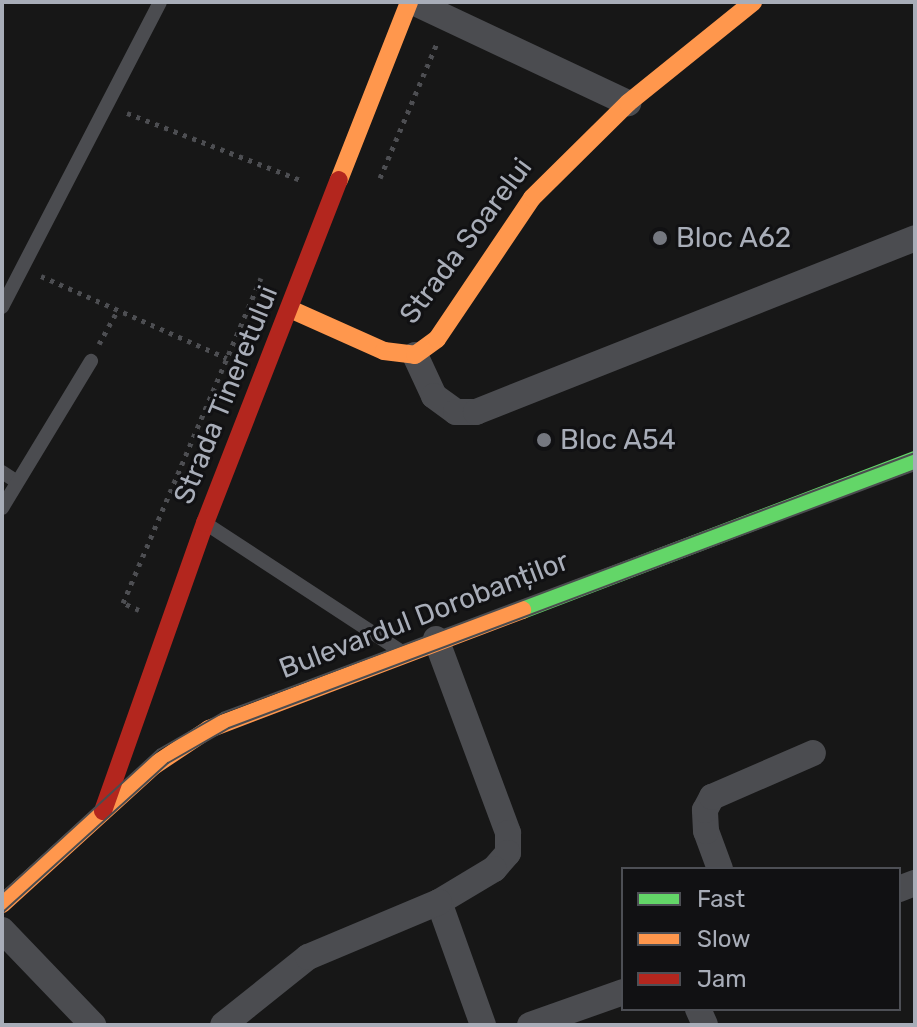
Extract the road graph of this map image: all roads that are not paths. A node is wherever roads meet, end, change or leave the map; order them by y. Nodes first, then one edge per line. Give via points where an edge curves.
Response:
1 (160, 2) edge
2 (411, 2) edge
3 (753, 2) edge
4 (628, 103) junction
5 (915, 238) edge
6 (2, 307) edge
7 (290, 309) junction
8 (415, 355) junction
9 (91, 361) road end
10 (915, 460) edge
11 (2, 472) edge
12 (16, 481) junction
13 (2, 508) edge
14 (205, 523) junction
15 (436, 639) junction
16 (402, 652) junction
17 (813, 753) dead end
18 (103, 811) junction
19 (719, 867) edge
20 (439, 902) junction
21 (2, 904) edge
22 (2, 930) edge
23 (621, 993) edge
24 (93, 1025) edge
25 (223, 1025) edge
26 (483, 1025) edge
27 (530, 1025) edge

1 - 6 lane
2 - 4 street
2 - 7 street, Strada Tineretului
3 - 4 street, Strada Soarelui
4 - 8 street, Strada Soarelui via 532,198 437,339
5 - 8 street via 476,412 456,412 434,396
7 - 8 street, Strada Soarelui via 384,351
7 - 14 street, Strada Tineretului
9 - 12 lane
10 - 15 street, Bulevardul Dorobanților
11 - 12 lane
12 - 13 lane
14 - 16 lane
14 - 18 street, Strada Tineretului
15 - 16 street, Bulevardul Dorobanților
15 - 20 street via 508,843 508,853 494,869
16 - 18 street, Bulevardul Dorobanților via 209,729 155,765
17 - 19 street via 712,797 705,810 706,831
18 - 21 street, Bulevardul Dorobanților
20 - 25 street via 308,957
20 - 26 street
22 - 24 street
23 - 27 street

